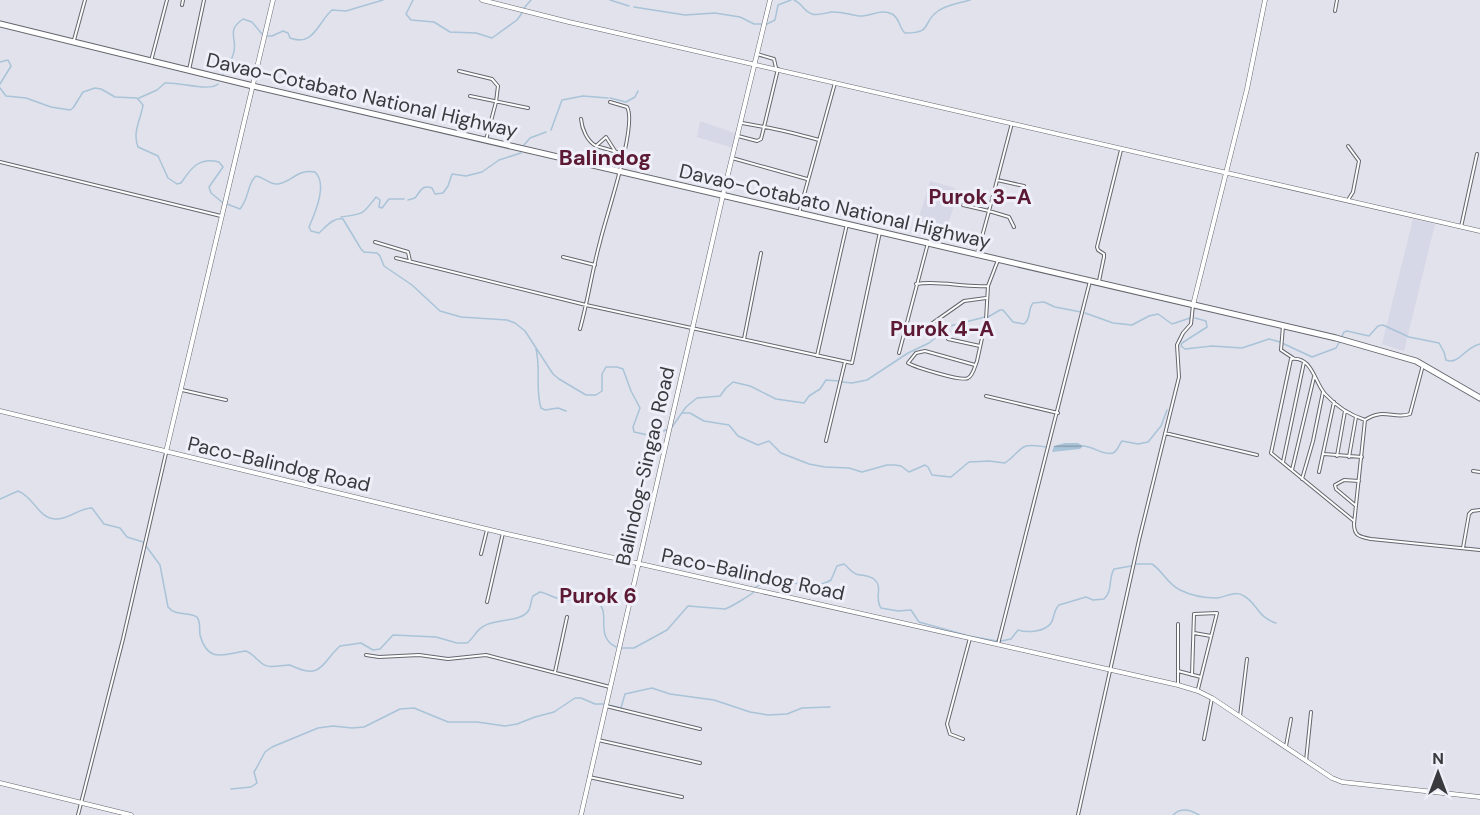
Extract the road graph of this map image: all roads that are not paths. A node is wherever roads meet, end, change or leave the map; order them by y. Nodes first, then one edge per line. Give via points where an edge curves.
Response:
1 (85, 0) edge
2 (167, 0) edge
3 (183, 0) edge
4 (204, 0) edge
5 (273, 0) edge
6 (482, 0) edge
7 (770, 0) edge
8 (1265, 0) edge
9 (1337, 0) edge
10 (182, 5) dead end
11 (1335, 11) dead end
12 (0, 24) edge
13 (74, 42) junction
14 (757, 54) junction
15 (151, 61) junction
16 (754, 64) junction
17 (777, 69) junction
18 (189, 70) junction
19 (459, 71) dead end
20 (835, 82) junction
21 (253, 86) junction
22 (470, 96) dead end
23 (496, 102) junction
24 (610, 102) dead end
25 (528, 108) dead end
26 (581, 119) dead end
27 (741, 122) junction
28 (1012, 123) junction
29 (764, 127) junction
30 (738, 136) junction
31 (486, 140) junction
32 (819, 140) junction
33 (596, 146) junction
34 (1348, 146) dead end
35 (1121, 148) junction
36 (615, 152) junction
37 (624, 154) junction
38 (1477, 154) dead end
39 (732, 158) junction
40 (0, 162) edge
41 (619, 171) junction
42 (1226, 172) junction
43 (808, 179) junction
44 (997, 180) junction
45 (1024, 186) dead end
46 (723, 195) junction
47 (1348, 200) junction
48 (963, 205) dead end
49 (988, 211) junction
50 (799, 213) junction
51 (221, 216) junction
52 (847, 224) junction
53 (1461, 226) junction
54 (1014, 227) dead end
55 (1480, 230) edge
56 (880, 232) junction
57 (375, 242) dead end
58 (928, 243) junction
59 (761, 253) dead end
60 (977, 255) junction
61 (563, 257) dead end
62 (396, 258) dead end
63 (998, 260) junction
64 (410, 261) junction
65 (595, 265) junction
66 (1090, 281) junction
67 (1098, 283) junction
68 (915, 284) junction
69 (988, 286) junction
70 (986, 298) junction
71 (586, 305) junction
72 (1193, 305) junction
73 (1283, 326) junction
74 (693, 328) junction
75 (580, 329) dead end
76 (903, 332) junction
77 (744, 339) junction
78 (948, 339) dead end
79 (980, 346) junction
80 (898, 353) dead end
81 (817, 356) junction
82 (1293, 358) junction
83 (1304, 361) junction
84 (845, 362) junction
85 (975, 365) junction
86 (1423, 365) junction
87 (1314, 377) junction
88 (180, 390) junction
89 (1323, 392) junction
90 (986, 396) dead end
91 (1480, 398) edge
92 (226, 399) dead end
93 (1334, 402) junction
94 (0, 411) edge
95 (1345, 411) junction
96 (1058, 413) junction
97 (1356, 417) junction
98 (1365, 420) junction
99 (1165, 433) junction
100 (826, 441) dead end
101 (166, 452) junction
102 (1324, 454) junction
103 (1257, 455) dead end
104 (1337, 456) junction
105 (1349, 457) junction
106 (1362, 457) junction
107 (1283, 462) junction
108 (1292, 470) junction
109 (1473, 471) dead end
110 (1318, 472) dead end
111 (1480, 472) edge
112 (1302, 479) junction
113 (1359, 482) junction
114 (1356, 506) junction
115 (1480, 510) edge
116 (1354, 521) junction
117 (487, 530) junction
118 (503, 534) junction
119 (1463, 548) junction
120 (1480, 550) edge
121 (481, 554) dead end
122 (637, 564) junction
123 (487, 602) dead end
124 (567, 617) dead end
125 (1178, 624) dead end
126 (1194, 633) junction
127 (1211, 636) junction
128 (970, 638) junction
129 (998, 644) junction
130 (366, 655) dead end
131 (1247, 659) dead end
132 (1110, 671) junction
133 (1178, 671) junction
134 (555, 672) junction
135 (1192, 675) junction
136 (1201, 677) junction
137 (1178, 685) junction
138 (610, 687) junction
139 (1198, 691) junction
140 (1212, 698) junction
141 (606, 706) junction
142 (1311, 712) dead end
143 (1240, 716) junction
144 (1290, 719) dead end
145 (700, 729) dead end
146 (963, 739) dead end
147 (1204, 739) dead end
148 (598, 740) junction
149 (1286, 747) junction
150 (1306, 761) junction
151 (700, 763) dead end
152 (589, 777) junction
153 (0, 783) edge
154 (682, 797) dead end
155 (1480, 797) edge
156 (81, 802) junction
157 (78, 815) edge
158 (131, 815) edge
159 (581, 815) edge
160 (1078, 815) edge

1 - 13 street
2 - 15 street
3 - 10 street
4 - 18 street
5 - 21 street
6 - 16 street
7 - 14 street, Balindog-Singao Road
8 - 42 street
9 - 11 street
12 - 13 highway, Davao-Cotabato National Highway
13 - 15 highway, Davao-Cotabato National Highway
14 - 16 street, Balindog-Singao Road
14 - 17 street via 774,59
15 - 18 highway, Davao-Cotabato National Highway
16 - 17 street
16 - 27 street, Balindog-Singao Road
17 - 20 street
17 - 29 street
18 - 21 highway, Davao-Cotabato National Highway
19 - 23 street via 495,81 499,88
20 - 28 street
20 - 32 street
21 - 31 highway, Davao-Cotabato National Highway
21 - 51 street
22 - 23 street
23 - 25 street
23 - 31 street
24 - 37 street via 623,105 630,112
26 - 33 street via 583,130
27 - 29 street
27 - 30 street, Balindog-Singao Road
28 - 35 street
28 - 44 street
29 - 30 street via 759,141
29 - 32 street
30 - 39 street, Balindog-Singao Road
31 - 41 highway, Davao-Cotabato National Highway
32 - 43 street
33 - 36 street
33 - 36 street via 606,137
34 - 47 street via 1359,163
35 - 42 street
35 - 67 street via 1096,247 1104,255
36 - 37 street
37 - 41 street
38 - 53 street
39 - 43 street
39 - 46 street, Balindog-Singao Road
40 - 51 street
41 - 46 highway, Davao-Cotabato National Highway
41 - 65 street
42 - 47 street
42 - 72 street
43 - 50 street
44 - 45 street
44 - 49 street
46 - 50 highway, Davao-Cotabato National Highway
46 - 74 street, Balindog-Singao Road
47 - 53 street
48 - 49 street
49 - 54 street via 1009,217
49 - 60 street
50 - 52 highway, Davao-Cotabato National Highway
51 - 88 street
52 - 56 highway, Davao-Cotabato National Highway
52 - 81 street
53 - 55 street
56 - 58 highway, Davao-Cotabato National Highway
56 - 84 street via 852,363
57 - 64 street via 408,252
58 - 60 highway, Davao-Cotabato National Highway
58 - 68 street
59 - 77 street
60 - 63 highway, Davao-Cotabato National Highway
61 - 65 street
62 - 64 street
63 - 66 highway, Davao-Cotabato National Highway
63 - 69 street
64 - 71 street
65 - 71 street
66 - 67 highway, Davao-Cotabato National Highway
66 - 96 street
67 - 72 highway, Davao-Cotabato National Highway
68 - 69 street
68 - 76 street
69 - 70 street
70 - 76 street via 964,301 927,327
70 - 79 street
71 - 74 street
71 - 75 street
72 - 73 highway, Davao-Cotabato National Highway
72 - 99 street via 1191,324 1176,348 1179,377
73 - 82 street via 1281,350
73 - 86 highway, Davao-Cotabato National Highway via 1400,355
74 - 77 street
74 - 122 street, Balindog-Singao Road
76 - 80 street
77 - 81 street
78 - 79 street
79 - 85 street
81 - 84 street
82 - 83 street
82 - 107 street via 1271,449
83 - 87 street
83 - 107 street
84 - 100 street
85 - 85 street via 925,351 914,355 908,363 965,379
86 - 91 highway, Davao-Cotabato National Highway
86 - 98 street via 1410,414 1379,413
87 - 89 street
87 - 108 street
88 - 92 street
88 - 101 street
89 - 93 street
89 - 112 street
90 - 96 street
93 - 95 street
93 - 102 street
94 - 101 street, Paco-Balindog Road
95 - 97 street
95 - 104 street
96 - 129 street
97 - 98 street
97 - 105 street
98 - 106 street
99 - 103 street
99 - 132 street
101 - 117 street, Paco-Balindog Road
101 - 156 street
102 - 104 street
102 - 110 street
104 - 105 street
105 - 106 street
106 - 113 street
107 - 108 street
108 - 112 street
109 - 111 street
112 - 116 street
113 - 114 street
113 - 114 street via 1344,480 1335,487
114 - 116 street
115 - 119 street via 1469,514
116 - 119 street via 1354,532 1365,538
117 - 118 street, Paco-Balindog Road
117 - 121 street
118 - 122 street, Paco-Balindog Road
118 - 123 street
119 - 120 street
122 - 128 street, Paco-Balindog Road
122 - 138 street, Balindog-Singao Road
124 - 134 street
125 - 133 street
126 - 127 street
126 - 127 street via 1194,614 1217,613
126 - 135 street
127 - 136 street
128 - 129 street, Paco-Balindog Road
128 - 146 street via 947,724 950,734
129 - 132 street, Paco-Balindog Road
130 - 134 street via 454,659 486,655
131 - 143 street
132 - 137 street, Paco-Balindog Road
132 - 160 street
133 - 135 street
133 - 137 street
134 - 138 street
135 - 136 street
136 - 139 street
137 - 139 street, Paco-Balindog Road
138 - 141 street, Balindog-Singao Road
139 - 140 street, Paco-Balindog Road
140 - 143 street, Paco-Balindog Road
140 - 147 street
141 - 145 street
141 - 148 street, Balindog-Singao Road
142 - 150 street
143 - 149 street, Paco-Balindog Road
144 - 149 street
148 - 151 street
148 - 152 street, Balindog-Singao Road
149 - 150 street, Paco-Balindog Road
150 - 155 street, Paco-Balindog Road via 1342,782
152 - 154 street
152 - 159 street, Balindog-Singao Road
153 - 156 street
156 - 157 street
156 - 158 street

